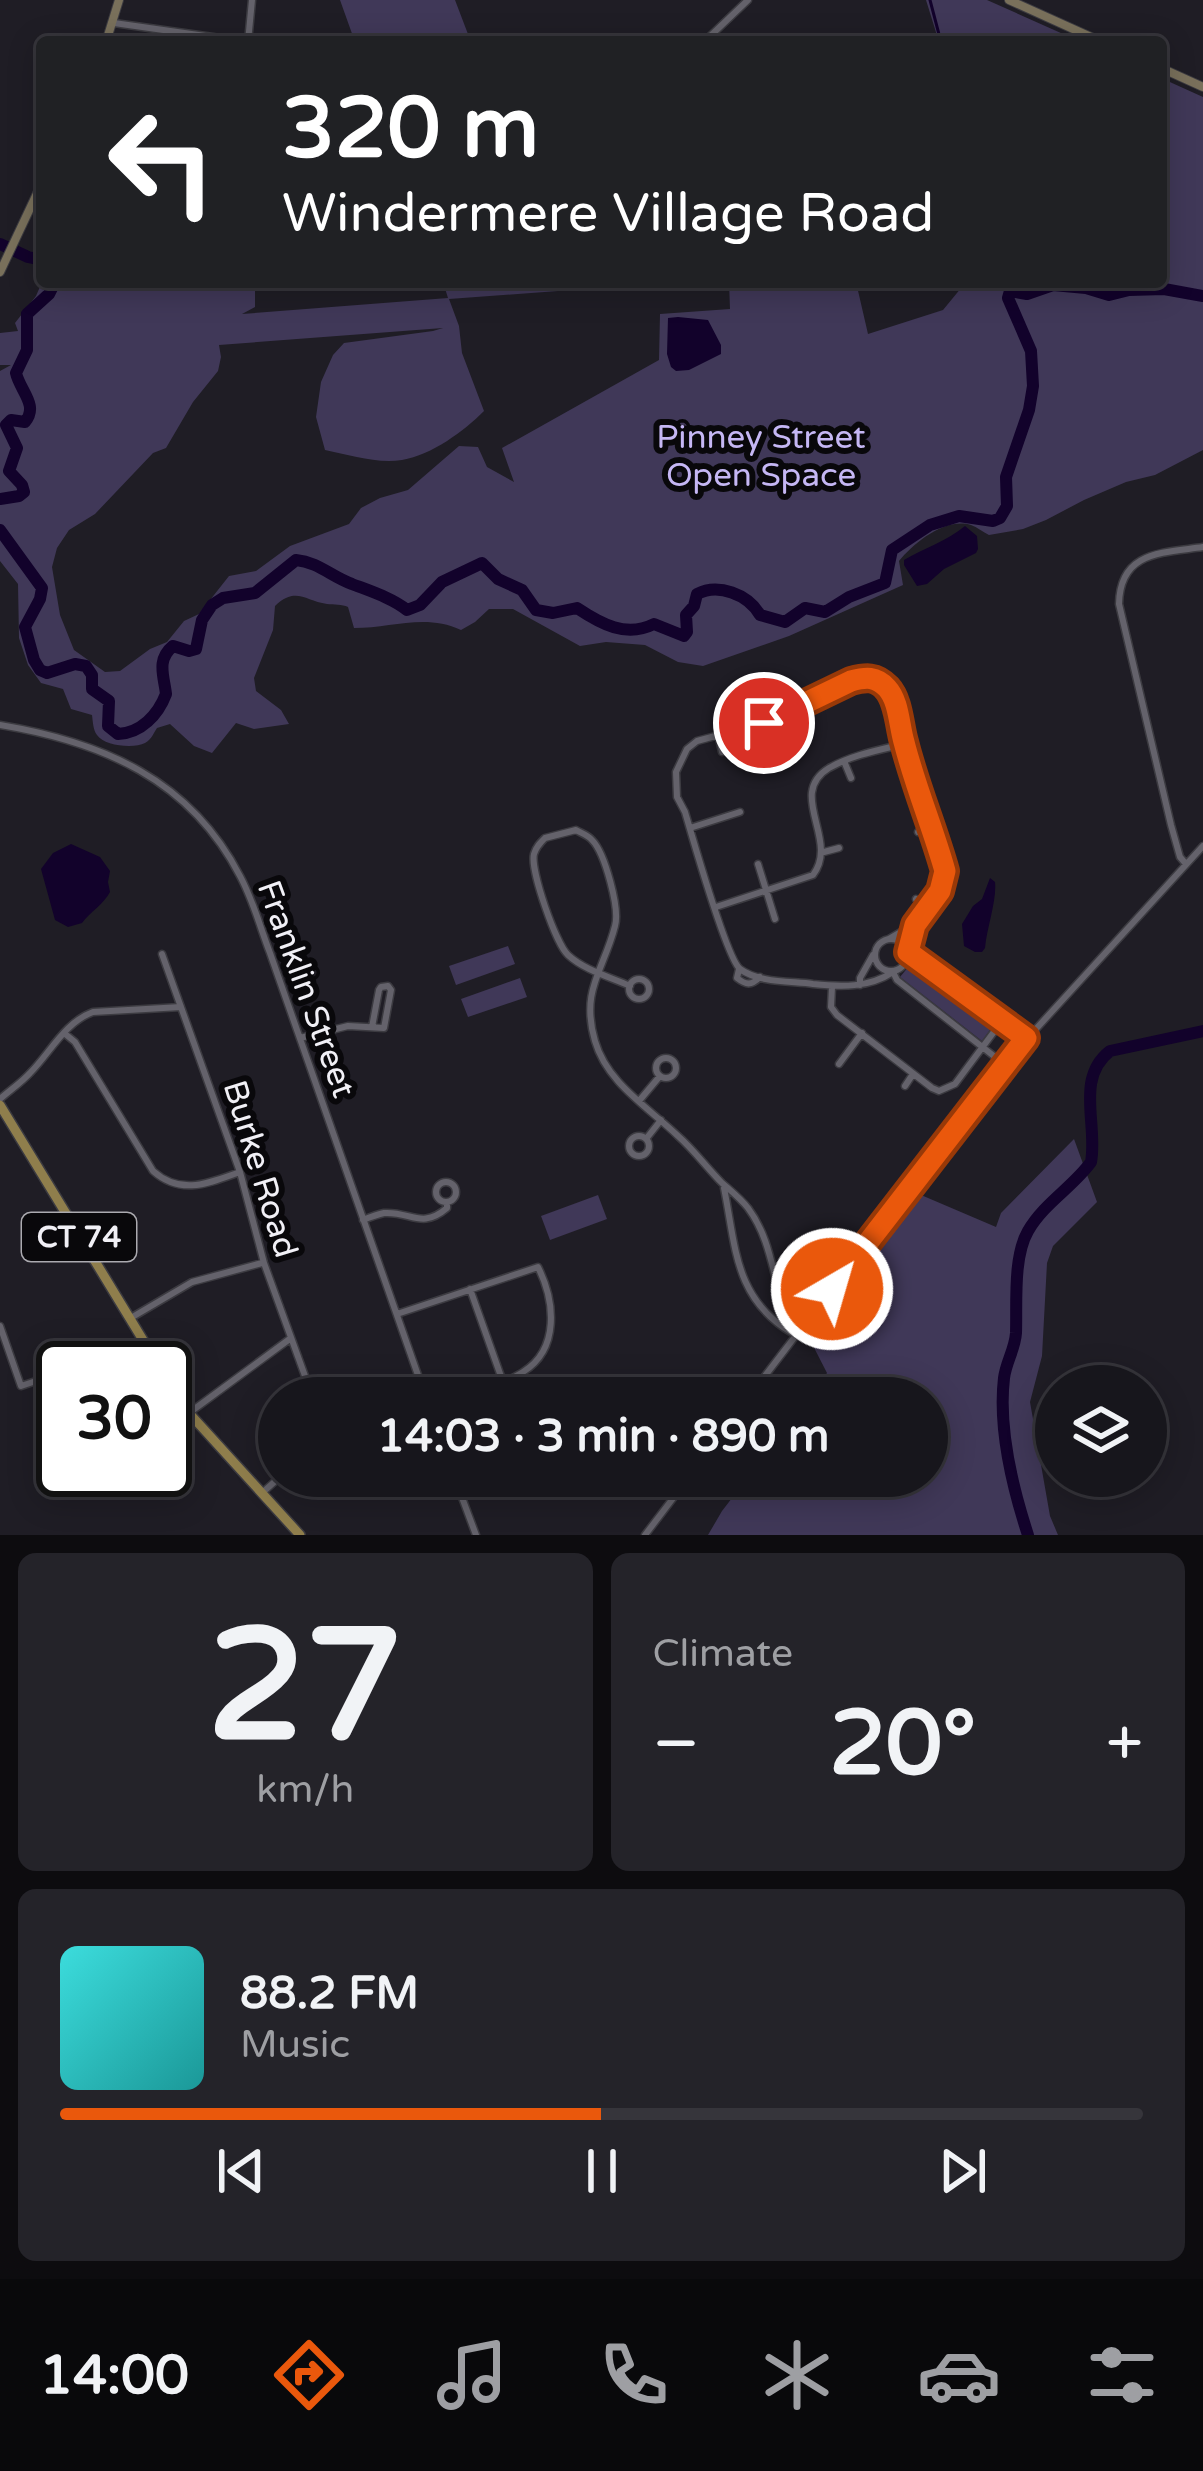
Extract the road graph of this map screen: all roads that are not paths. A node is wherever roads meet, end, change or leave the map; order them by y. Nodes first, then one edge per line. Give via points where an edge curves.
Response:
1 (119, 0) edge
2 (252, 0) edge
3 (748, 0) edge
4 (1009, 0) edge
5 (114, 22) junction
6 (108, 36) edge
7 (208, 36) edge
8 (249, 36) edge
9 (710, 36) edge
10 (1089, 36) edge
11 (1167, 71) edge
12 (1203, 87) edge
13 (36, 196) edge
14 (0, 272) edge
15 (1203, 547) edge
16 (0, 725) edge
17 (718, 734) junction
18 (904, 744) junction
19 (722, 752) dead end
20 (844, 761) junction
21 (851, 778) dead end
22 (740, 812) dead end
23 (690, 828) junction
24 (931, 828) junction
25 (918, 832) dead end
26 (1203, 846) edge
27 (839, 848) dead end
28 (824, 852) junction
29 (758, 864) dead end
30 (1186, 864) junction
31 (766, 892) junction
32 (916, 899) dead end
33 (716, 908) junction
34 (928, 908) junction
35 (775, 919) dead end
36 (915, 925) junction
37 (889, 939) junction
38 (875, 952) junction
39 (908, 952) junction
40 (162, 954) dead end
41 (812, 970) dead end
42 (597, 971) junction
43 (893, 972) junction
44 (811, 984) junction
45 (860, 985) junction
46 (630, 986) dead end
47 (832, 987) junction
48 (181, 1007) junction
49 (1002, 1021) junction
50 (372, 1028) junction
51 (64, 1033) junction
52 (862, 1033) junction
53 (300, 1038) junction
54 (1026, 1038) junction
55 (983, 1047) junction
56 (839, 1064) dead end
57 (1004, 1064) junction
58 (913, 1074) junction
59 (659, 1076) dead end
60 (905, 1086) dead end
61 (639, 1101) junction
62 (0, 1102) edge
63 (661, 1120) junction
64 (646, 1139) dead end
65 (240, 1172) junction
66 (724, 1185) junction
67 (447, 1202) dead end
68 (363, 1220) junction
69 (264, 1263) junction
70 (470, 1289) junction
71 (397, 1314) junction
72 (129, 1318) junction
73 (0, 1327) edge
74 (796, 1335) junction
75 (291, 1338) junction
76 (142, 1341) edge
77 (305, 1377) edge
78 (418, 1377) edge
79 (501, 1377) edge
80 (515, 1377) edge
81 (764, 1377) edge
82 (36, 1381) edge
83 (192, 1411) edge
84 (192, 1416) edge
85 (258, 1489) edge
86 (265, 1497) edge
87 (462, 1497) edge
88 (674, 1497) edge
89 (298, 1535) edge
90 (476, 1535) edge
91 (645, 1535) edge

1 - 5 main road
2 - 8 street
3 - 9 street
4 - 10 main road
5 - 6 main road
5 - 7 street
11 - 12 main road
13 - 14 main road
15 - 30 street via 1135,563 1119,604
16 - 53 street, Franklin Street via 106,752 193,811 243,880
17 - 18 street via 872,678 892,692
17 - 19 street
17 - 23 street via 688,749 676,772
18 - 20 street
18 - 24 street
20 - 21 street
20 - 28 street via 812,787
22 - 23 street
23 - 33 street
24 - 25 street
24 - 34 street via 945,871
26 - 30 street
27 - 28 street
28 - 31 street via 813,874
29 - 31 street
30 - 54 street
31 - 33 street
31 - 35 street
32 - 34 street
33 - 44 street via 739,969
34 - 36 street
36 - 37 street
36 - 39 street
37 - 38 street
37 - 39 street
38 - 43 street via 879,967
38 - 45 street
39 - 43 street
39 - 49 street
40 - 48 street, Burke Road
41 - 44 street
42 - 42 street via 562,948 535,872 538,847 561,832 592,839 615,903 617,921
42 - 46 street
42 - 61 street via 594,1039
43 - 45 street
43 - 55 street
44 - 47 street
45 - 47 street
47 - 52 street via 831,1006
48 - 51 street via 93,1012
48 - 65 street, Burke Road
49 - 54 street
49 - 55 street
50 - 50 street via 386,1025 388,986 380,987
50 - 53 street
51 - 62 street
51 - 65 street via 163,1180 201,1186
52 - 56 street
52 - 58 street
53 - 68 street, Franklin Street
54 - 57 street
55 - 57 street
55 - 58 street via 949,1089
57 - 74 street
58 - 60 street
59 - 61 street
61 - 63 street
62 - 72 main road, CT 74
63 - 64 street
63 - 66 street
65 - 69 street, Burke Road
66 - 74 street via 761,1229
66 - 74 street via 745,1282
67 - 68 street via 433,1219 387,1213
68 - 71 street, Franklin Street
69 - 72 street via 192,1282
69 - 75 street, Burke Road
70 - 71 street
70 - 79 street
70 - 80 street via 538,1267 546,1282 551,1305 540,1360
71 - 78 street, Franklin Street
72 - 76 main road, CT 74
73 - 82 street via 21,1386
74 - 81 street
75 - 77 street, Burke Road
75 - 83 street
84 - 85 main road
86 - 89 main road
87 - 90 street
88 - 91 street

